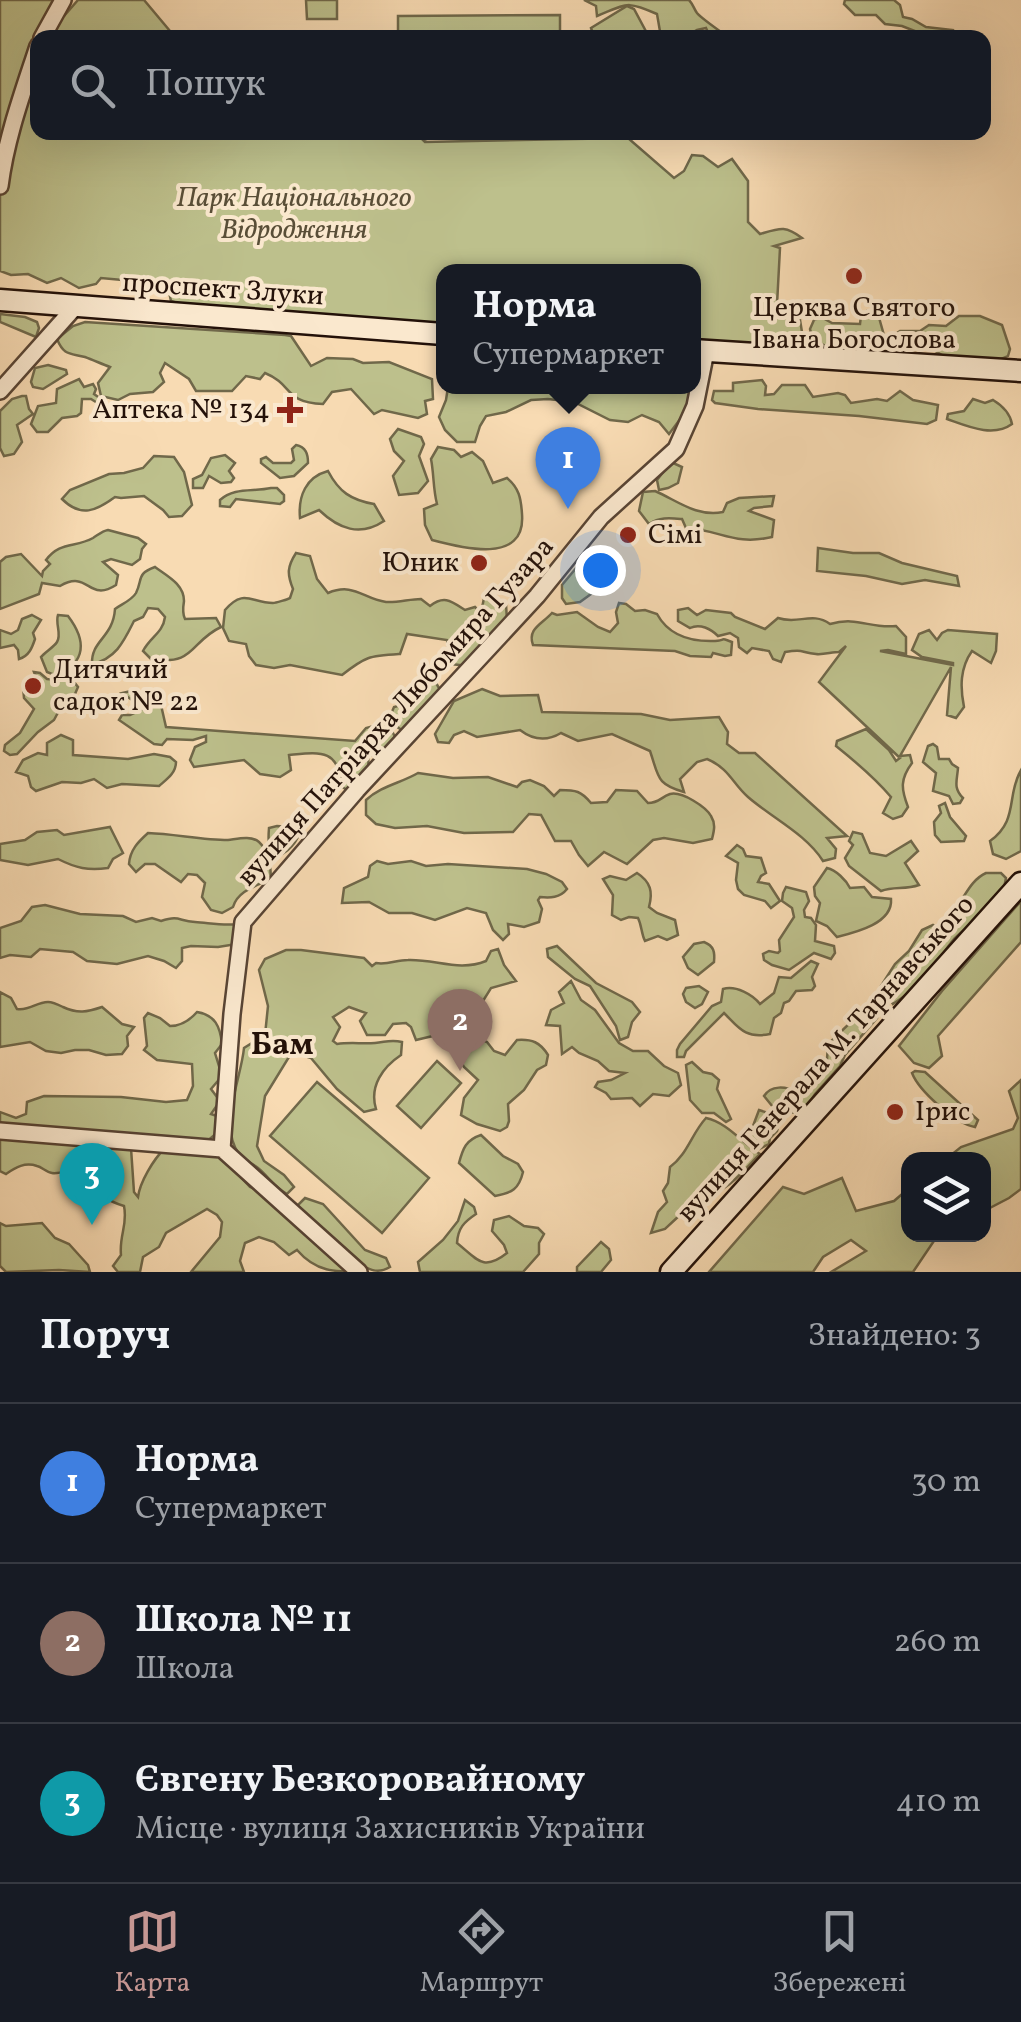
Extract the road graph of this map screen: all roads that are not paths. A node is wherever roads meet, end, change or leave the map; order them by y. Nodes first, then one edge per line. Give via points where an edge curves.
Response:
1 (62, 0) edge
2 (46, 30) edge
3 (30, 70) edge
4 (0, 186) edge
5 (0, 300) edge
6 (74, 307) junction
7 (436, 333) edge
8 (701, 351) edge
9 (1021, 371) edge
10 (0, 390) edge
11 (696, 394) edge
12 (1021, 883) edge
13 (0, 1130) edge
14 (222, 1149) junction
15 (359, 1272) edge
16 (671, 1272) edge

1 - 2 street
3 - 4 street
5 - 6 main road, проспект Злуки
6 - 7 main road, проспект Злуки
6 - 10 street
8 - 9 main road
11 - 14 street, вулиця Патріарха Любомира Гузара via 676,449 601,518 244,922
12 - 16 main road, вулиця Генерала М. Тарнавського
13 - 14 street
14 - 15 street

